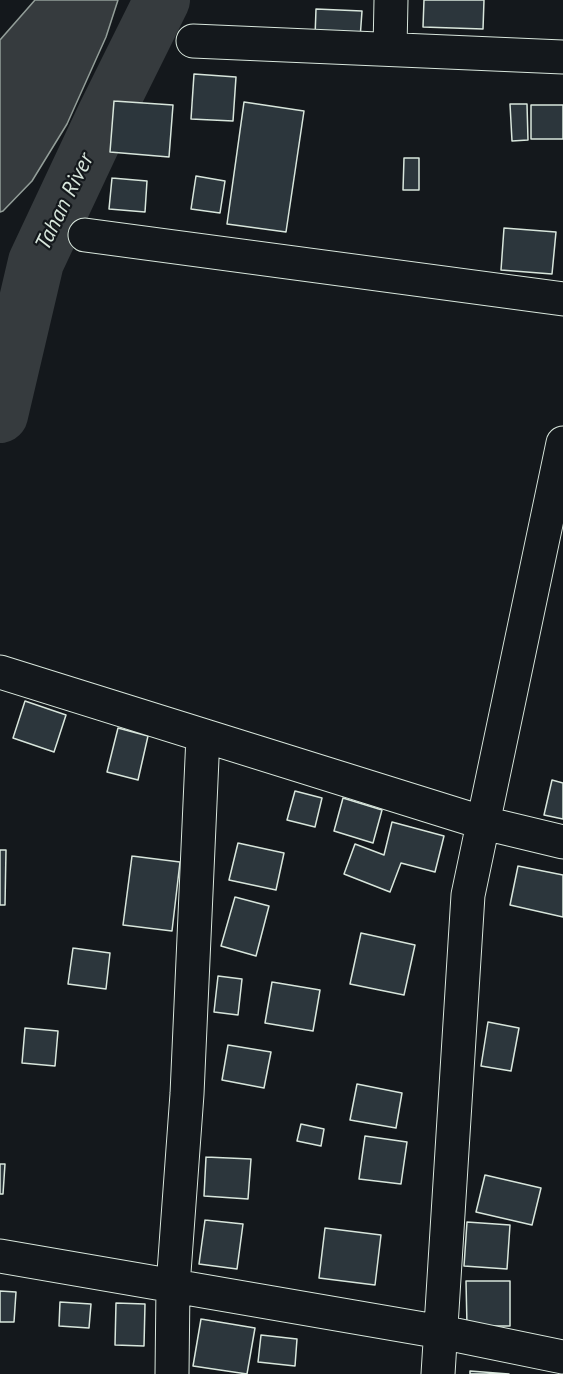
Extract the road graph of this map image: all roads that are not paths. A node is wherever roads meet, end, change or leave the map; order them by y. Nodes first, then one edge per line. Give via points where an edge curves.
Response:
1 (391, 0) edge
2 (192, 41) dead end
3 (390, 49) junction
4 (563, 57) edge
5 (85, 235) dead end
6 (563, 299) edge
7 (563, 443) edge
8 (0, 672) edge
9 (203, 736) junction
10 (484, 823) junction
11 (563, 842) edge
12 (0, 1256) edge
13 (173, 1286) junction
14 (441, 1332) junction
15 (563, 1357) edge
16 (172, 1374) edge
17 (438, 1374) edge

1 - 3 street
2 - 3 street
3 - 4 street
5 - 6 street
7 - 10 street
8 - 9 street
9 - 10 street
9 - 13 street via 187,1094
10 - 11 street
10 - 14 street via 468,895
12 - 13 street
13 - 14 street
13 - 16 street
14 - 15 street
14 - 17 street

